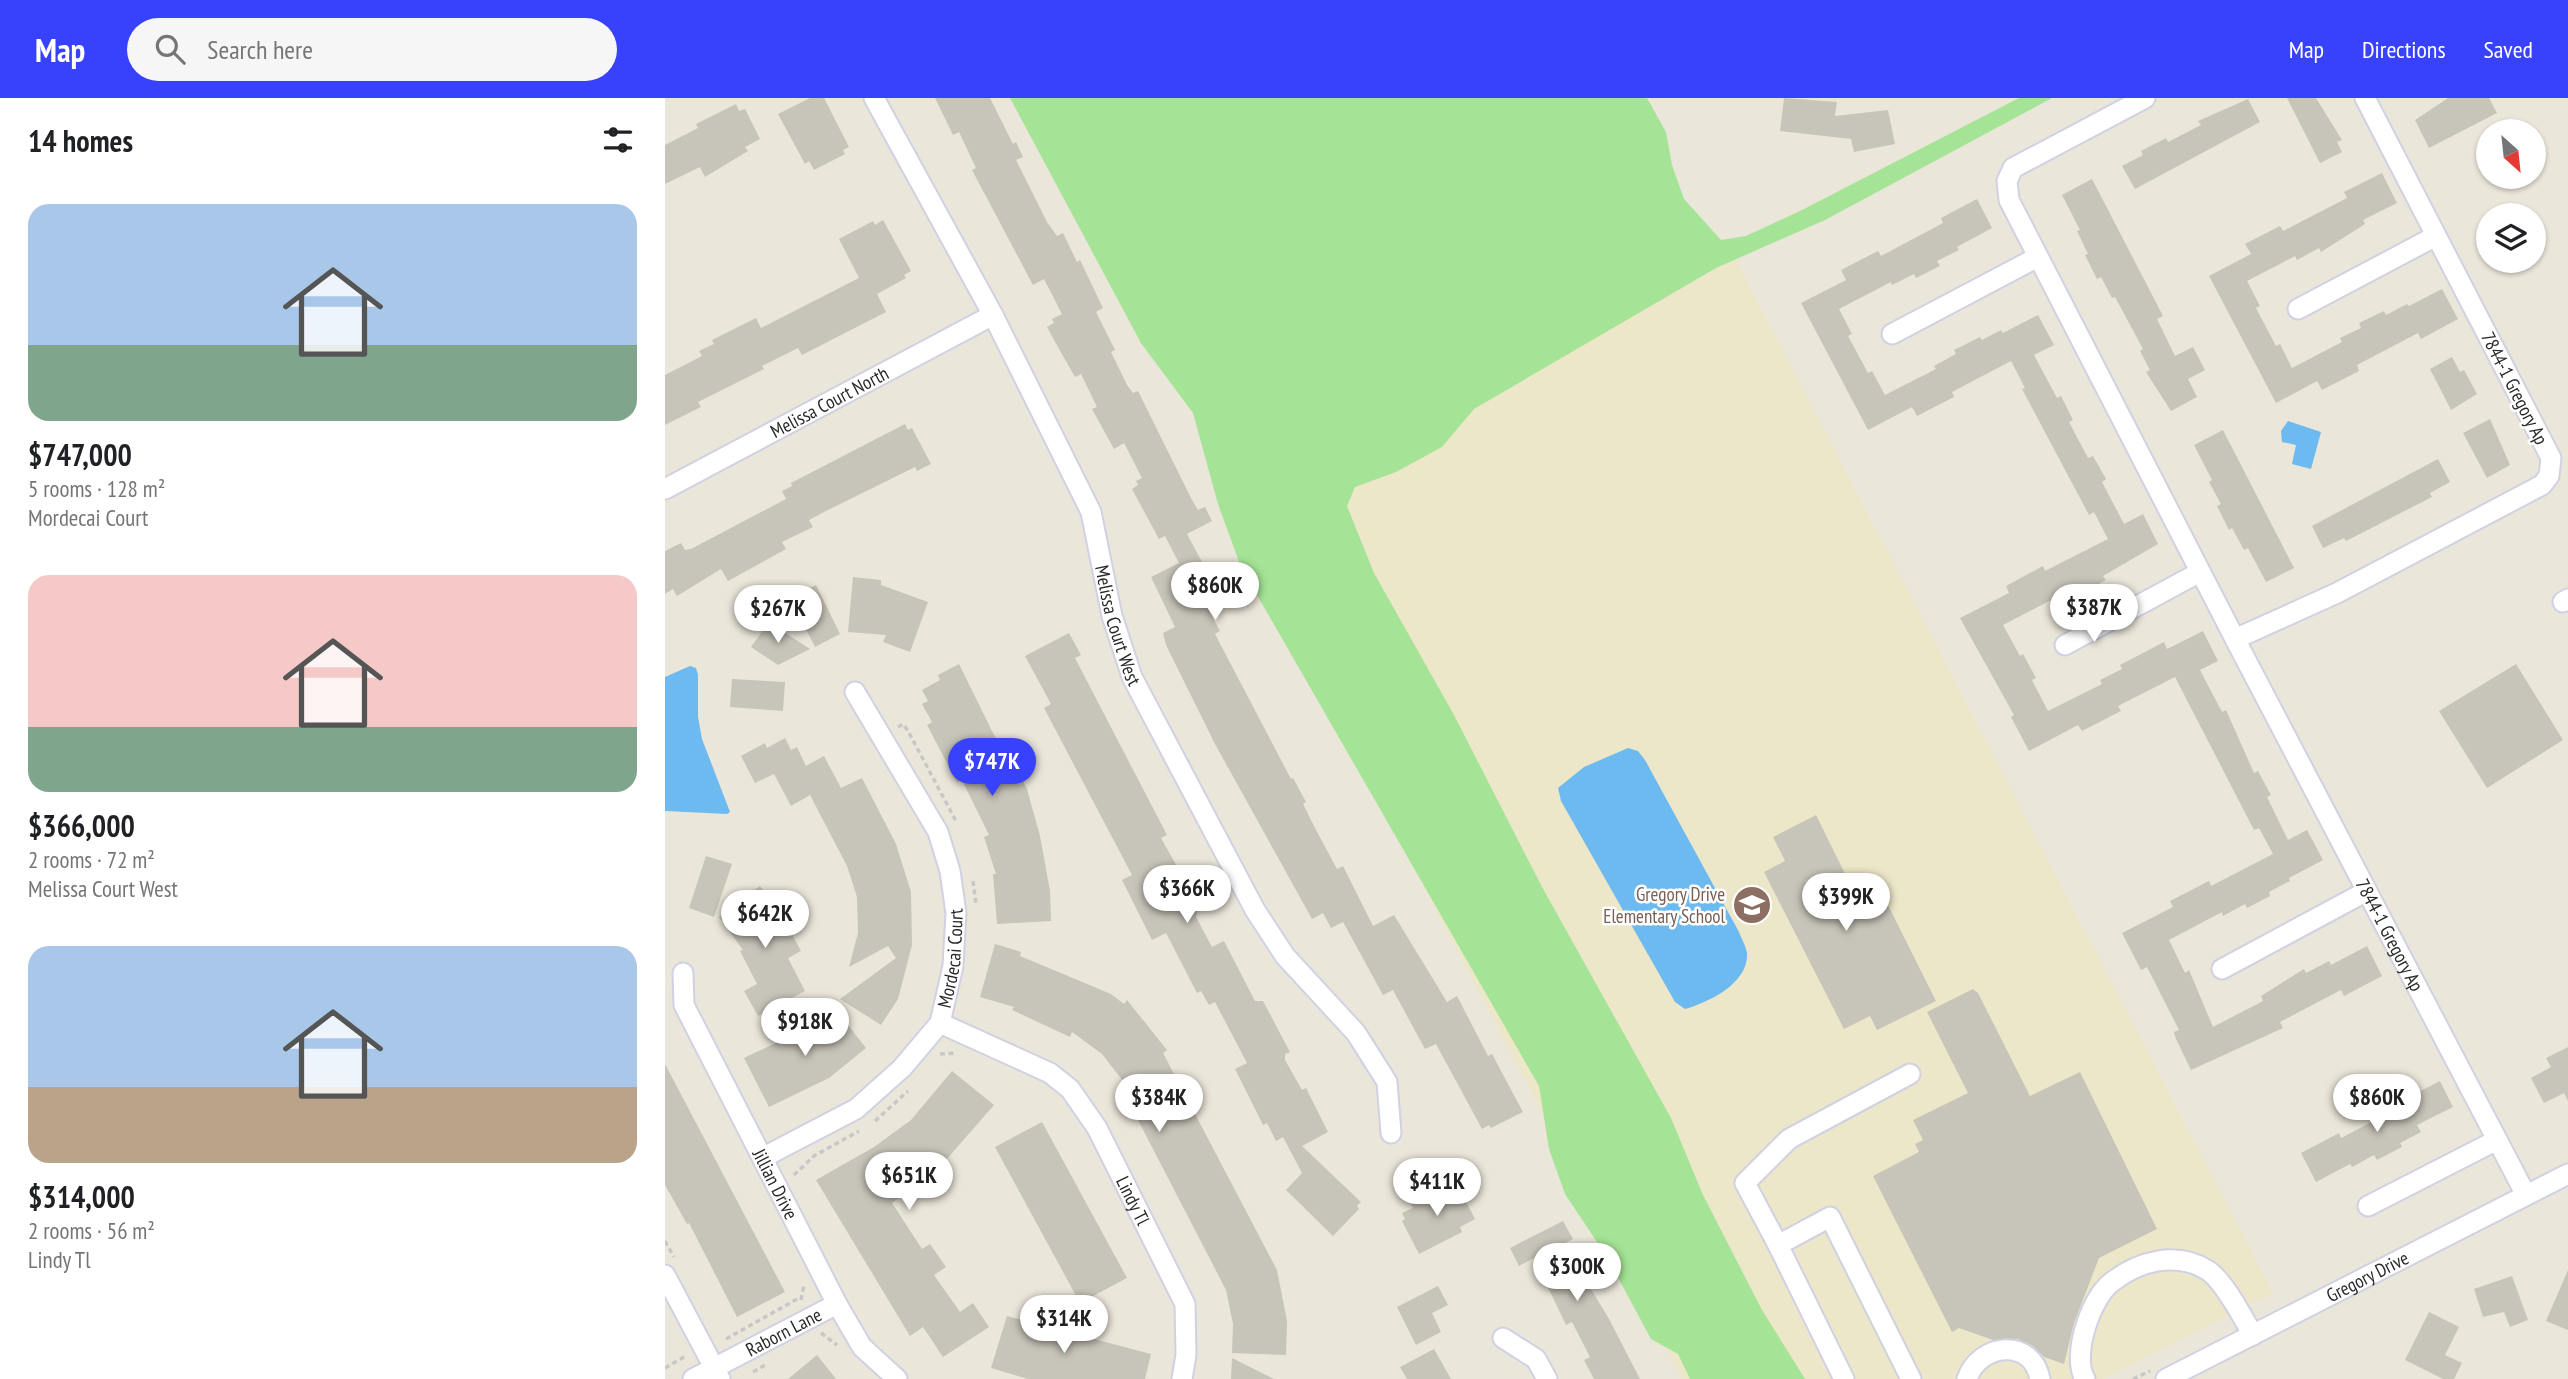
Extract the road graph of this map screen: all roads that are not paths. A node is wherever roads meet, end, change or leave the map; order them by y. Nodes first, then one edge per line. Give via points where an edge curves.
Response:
1 (874, 98) edge
2 (2145, 98) edge
3 (2365, 98) edge
4 (2436, 236) junction
5 (2036, 258) junction
6 (2298, 309) dead end
7 (993, 315) junction
8 (1892, 334) dead end
9 (665, 489) edge
10 (2200, 572) junction
11 (2235, 639) junction
12 (2065, 645) dead end
13 (855, 692) dead end
14 (2367, 891) junction
15 (2223, 969) dead end
16 (683, 973) dead end
17 (940, 1023) junction
18 (1910, 1074) dead end
19 (1391, 1133) dead end
20 (2497, 1140) junction
21 (764, 1157) junction
22 (2568, 1174) edge
23 (2526, 1195) junction
24 (2368, 1206) dead end
25 (1778, 1245) junction
26 (665, 1275) edge
27 (837, 1304) junction
28 (2253, 1335) junction
29 (1503, 1338) dead end
30 (717, 1373) edge
31 (693, 1379) edge
32 (897, 1379) edge
33 (1182, 1379) edge
34 (1547, 1379) edge
35 (1844, 1379) edge
36 (1911, 1379) edge
37 (1967, 1379) edge
38 (2040, 1379) edge
39 (2085, 1379) edge
40 (2166, 1379) edge

1 - 7 street, Melissa Court West
2 - 5 street, 7844-1 Gregory Ap via 2013,169 2007,181 2009,200
3 - 4 street, 7844-1 Gregory Ap
4 - 6 street
4 - 11 street, 7844-1 Gregory Ap via 2551,458 2549,476 2542,485 2337,593
5 - 8 street
5 - 10 street, 7844-1 Gregory Ap
7 - 9 street, Melissa Court North
7 - 19 street, Melissa Court West via 1091,512 1112,616 1132,677 1255,910 1285,956 1356,1033 1387,1083
10 - 11 street, 7844-1 Gregory Ap
10 - 12 street
11 - 14 street, 7844-1 Gregory Ap
13 - 17 street, Mordecai Court via 938,832 950,871 956,913 953,966
14 - 15 street
14 - 20 street, 7844-1 Gregory Ap
16 - 21 street, Jillian Drive via 684,1005
17 - 21 street, Mordecai Court via 902,1068 856,1109
17 - 33 street, Lindy Tl via 1049,1073 1070,1089 1097,1128 1185,1304
18 - 25 street via 1789,1139 1745,1182
20 - 23 street, 7844-1 Gregory Ap
20 - 24 street
21 - 27 street, Jillian Drive
22 - 23 street, Gregory Drive
23 - 28 street, Gregory Drive
25 - 35 street
25 - 36 street via 1830,1217
26 - 30 street
27 - 30 street, Raborn Lane
27 - 32 street, Jillian Drive via 862,1347
28 - 39 street via 2209,1271 2191,1262 2149,1261 2110,1283 2093,1311 2079,1344
28 - 40 street, Gregory Drive
29 - 34 street via 1537,1359
30 - 31 street, Raborn Lane
37 - 38 street via 1979,1358 2002,1348 2025,1354

